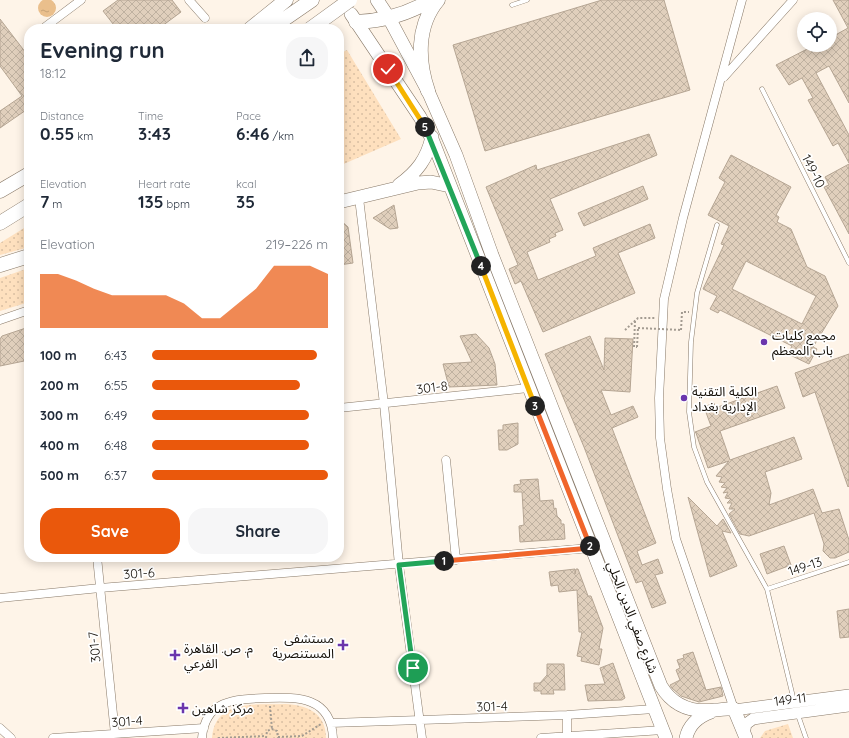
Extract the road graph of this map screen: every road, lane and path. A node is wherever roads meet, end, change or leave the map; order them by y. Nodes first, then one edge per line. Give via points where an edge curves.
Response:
1 (81, 0) edge
2 (189, 0) edge
3 (286, 0) edge
4 (312, 0) edge
5 (377, 0) edge
6 (431, 0) edge
7 (438, 0) edge
8 (527, 0) edge
9 (742, 0) edge
10 (793, 0) edge
11 (512, 5) dead end
12 (352, 12) edge
13 (205, 18) dead end
14 (389, 18) junction
15 (49, 24) edge
16 (256, 24) edge
17 (277, 24) edge
18 (322, 24) edge
19 (722, 79) junction
20 (762, 89) dead end
21 (428, 91) junction
22 (432, 139) junction
23 (24, 177) edge
24 (450, 186) junction
25 (394, 188) junction
26 (0, 191) edge
27 (359, 198) junction
28 (344, 201) edge
29 (24, 208) edge
30 (0, 223) edge
31 (717, 225) dead end
32 (24, 258) edge
33 (849, 263) edge
34 (0, 265) edge
35 (24, 312) edge
36 (682, 312) dead end
37 (661, 318) junction
38 (0, 320) edge
39 (635, 321) junction
40 (626, 330) dead end
41 (528, 388) junction
42 (384, 404) junction
43 (344, 408) edge
44 (446, 460) dead end
45 (591, 548) junction
46 (456, 560) junction
47 (97, 562) edge
48 (849, 562) edge
49 (399, 565) junction
50 (100, 588) junction
51 (767, 589) junction
52 (0, 598) edge
53 (849, 695) edge
54 (269, 698) junction
55 (794, 702) junction
56 (849, 706) edge
57 (654, 710) junction
58 (719, 710) junction
59 (734, 710) junction
60 (798, 712) junction
61 (567, 715) junction
62 (420, 720) junction
63 (330, 721) junction
64 (0, 728) edge
65 (204, 728) junction
66 (272, 729) junction
67 (115, 734) junction
68 (664, 734) edge
69 (745, 736) edge
70 (265, 737) edge
71 (11, 738) edge
72 (53, 738) edge
73 (202, 738) edge
74 (218, 738) edge
75 (278, 738) edge
76 (333, 738) edge
77 (422, 738) edge
78 (541, 738) edge
79 (567, 738) edge
80 (686, 738) edge
81 (806, 738) edge

1 - 15 street
2 - 13 street
3 - 16 highway
4 - 17 highway
5 - 14 main road, شارع صفي الدين الحلي
6 - 14 highway
7 - 21 highway via 426,22 421,39 421,63
8 - 11 lane
9 - 19 street
10 - 19 street
12 - 14 highway
12 - 18 highway, bridge
12 - 22 main road, شارع صفي الدين الحلي via 420,116
14 - 21 main road, شارع صفي الدين الحلي
19 - 37 street via 683,218
20 - 33 lane, 149-10
21 - 22 main road via 433,120
21 - 58 main road, شارع صفي الدين الحلي via 456,155 656,676 667,696 679,705 692,710
22 - 24 main road, شارع صفي الدين الحلي
22 - 25 main road via 422,164
23 - 26 highway
24 - 25 main road via 431,182
24 - 41 main road, شارع صفي الدين الحلي
25 - 27 main road
27 - 28 main road
27 - 42 street
29 - 30 highway
31 - 51 lane via 697,293 691,342 689,412 694,447 706,482
32 - 34 highway
35 - 38 street
36 - 39 path, bridge via 681,330 638,328 638,347 634,347
37 - 39 path via 638,318
37 - 59 street via 660,432 676,539
39 - 40 path
41 - 42 street, 301-8
41 - 45 main road, شارع صفي الدين الحلي
42 - 43 street, 301-8
42 - 49 street
44 - 46 street
45 - 46 street, 301-6
45 - 57 main road, شارع صفي الدين الحلي
46 - 49 street, 301-6
47 - 50 street, 301-7
48 - 51 lane, 149-13
49 - 50 street, 301-6
49 - 62 street
50 - 52 street, 301-6
50 - 67 street, 301-7
51 - 55 lane
53 - 55 street, 149-11
54 - 63 street via 302,698 322,710
54 - 65 street via 226,702 212,712
54 - 66 path
55 - 59 street, 149-11
56 - 60 street, 149-11
57 - 61 street, 301-4
57 - 68 main road, شارع صفي الدين الحلي
58 - 59 main road, شارع صفي الدين الحلي
58 - 80 main road via 694,722
59 - 69 main road
60 - 69 street, 149-11 via 753,719 746,724
60 - 81 lane
61 - 62 street, 301-4
61 - 79 street
62 - 63 street, 301-4
62 - 77 street
63 - 75 path via 302,736
63 - 76 street
64 - 71 street
65 - 67 street, 301-4
65 - 73 street
66 - 70 path via 267,731
66 - 75 path via 277,731
67 - 72 street, 301-4
68 - 79 street
70 - 74 path
78 - 79 street

